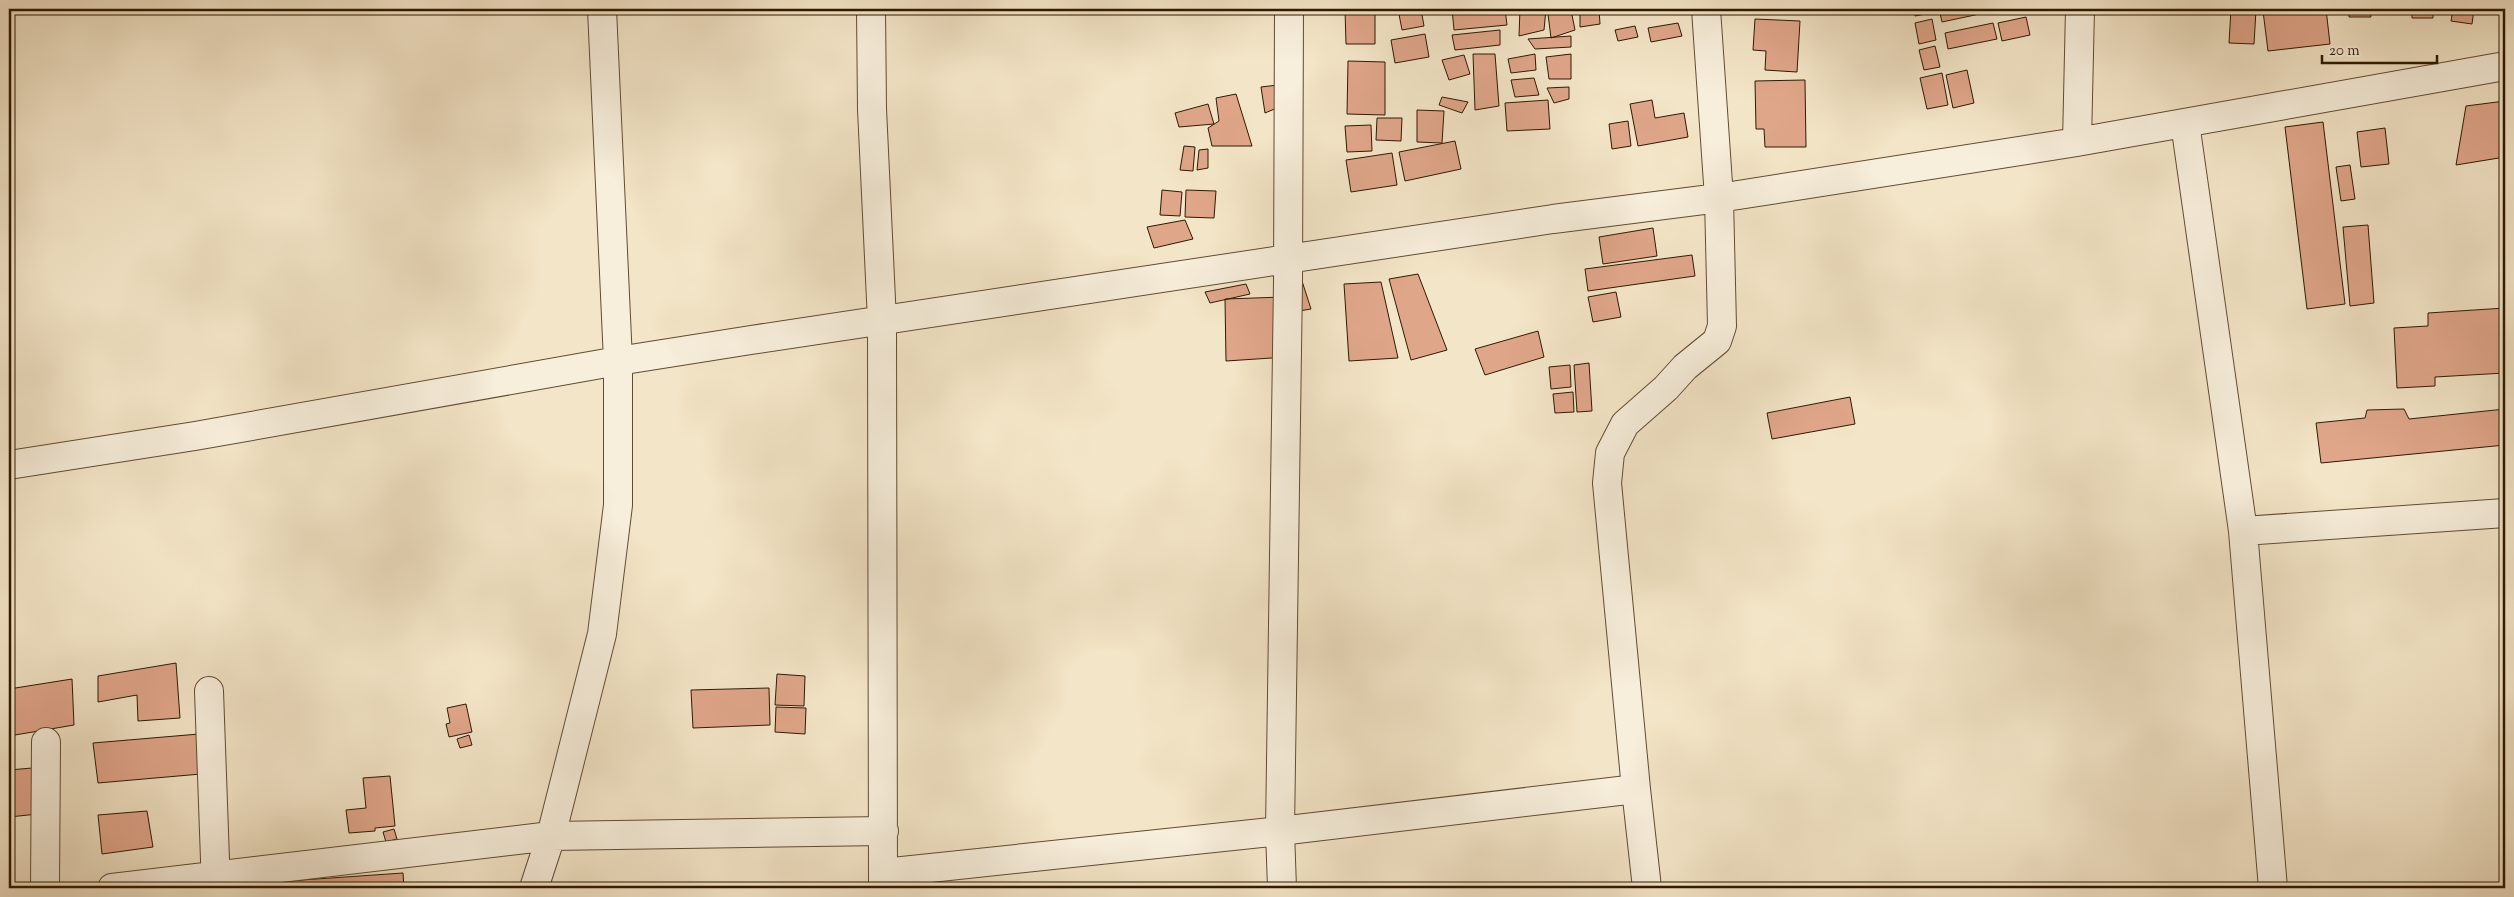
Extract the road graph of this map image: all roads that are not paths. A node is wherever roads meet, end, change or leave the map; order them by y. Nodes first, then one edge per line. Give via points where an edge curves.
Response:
1 (602, 9) edge
2 (871, 9) edge
3 (1289, 9) edge
4 (1706, 9) edge
5 (2080, 9) edge
6 (2505, 66) edge
7 (2185, 123) junction
8 (2077, 142) junction
9 (1719, 198) junction
10 (1289, 260) junction
11 (882, 321) junction
12 (618, 361) junction
13 (9, 465) edge
14 (2505, 513) edge
15 (2243, 532) junction
16 (209, 691) dead end
17 (46, 742) dead end
18 (1636, 789) junction
19 (884, 830) junction
20 (1280, 831) junction
21 (551, 836) junction
22 (883, 881) edge
23 (215, 882) edge
24 (45, 888) edge
25 (112, 888) edge
26 (534, 888) edge
27 (1282, 888) edge
28 (1647, 888) edge
29 (2273, 888) edge

1 - 12 street
2 - 11 street via 872,109
3 - 10 street
4 - 9 street
5 - 8 street
6 - 7 street
7 - 8 street
7 - 15 street
8 - 9 street
9 - 10 street via 1553,219
9 - 18 street via 1722,326 1717,341 1626,424 1610,453 1608,483
10 - 11 street
10 - 20 street
11 - 12 street
11 - 19 street
12 - 13 street via 389,403
12 - 21 street via 618,505 602,634
14 - 15 street
15 - 29 street
16 - 23 street
17 - 24 street
18 - 20 street
18 - 28 street
19 - 21 street
19 - 22 street
20 - 22 street
20 - 27 street
21 - 23 street
21 - 26 street
23 - 25 street

